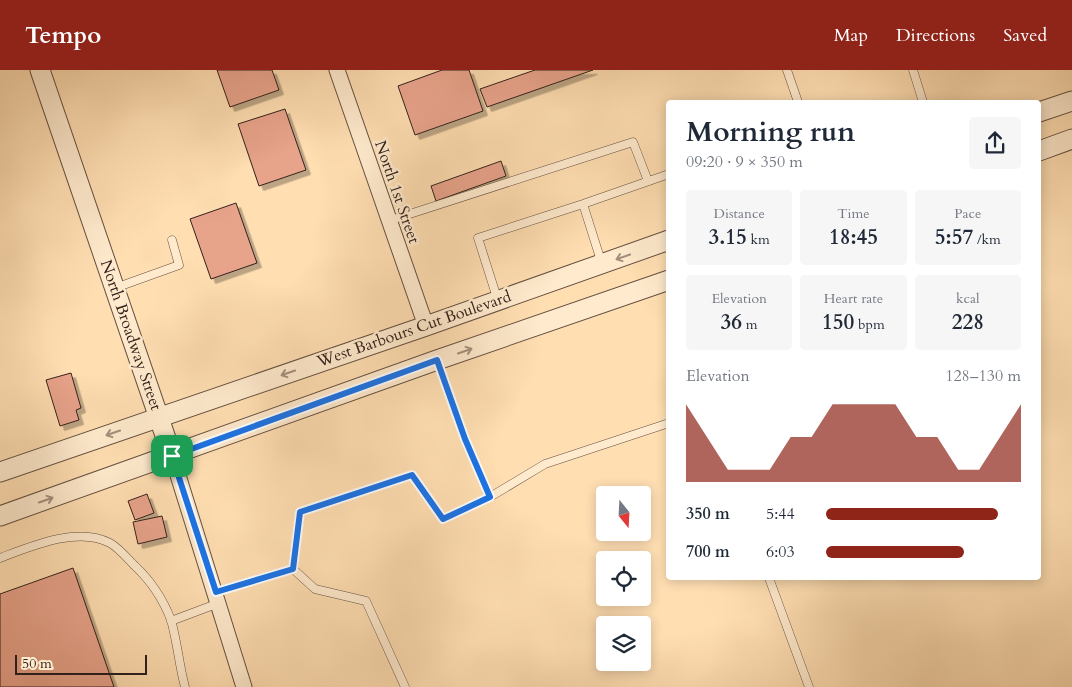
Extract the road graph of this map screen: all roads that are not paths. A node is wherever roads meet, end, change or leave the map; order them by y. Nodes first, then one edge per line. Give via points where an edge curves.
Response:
1 (40, 70) edge
2 (337, 70) edge
3 (787, 70) edge
4 (913, 70) edge
5 (797, 100) edge
6 (922, 100) edge
7 (1072, 101) edge
8 (1041, 111) edge
9 (1072, 139) edge
10 (1041, 150) edge
11 (666, 175) edge
12 (648, 182) junction
13 (584, 204) junction
14 (388, 221) junction
15 (172, 240) dead end
16 (666, 241) edge
17 (602, 264) junction
18 (666, 281) edge
19 (115, 288) junction
20 (498, 301) junction
21 (426, 326) junction
22 (437, 360) junction
23 (159, 417) junction
24 (666, 424) edge
25 (172, 456) junction
26 (0, 472) edge
27 (490, 497) junction
28 (0, 516) edge
29 (0, 558) edge
30 (293, 569) junction
31 (770, 580) edge
32 (217, 598) junction
33 (171, 620) junction
34 (185, 687) edge
35 (244, 687) edge
36 (405, 687) edge
37 (809, 687) edge

1 - 19 street, North Broadway Street
2 - 14 street, North 1st Street
3 - 5 lane
4 - 6 lane
7 - 8 street
9 - 10 street
11 - 12 lane
12 - 13 lane
12 - 14 lane via 633,142
13 - 17 lane
13 - 20 lane via 478,238
14 - 21 street, North 1st Street
15 - 19 lane via 179,261 177,267
16 -> 17 street, West Barbours Cut Boulevard
17 - 20 street, West Barbours Cut Boulevard
22 -> 18 street
19 - 23 street, North Broadway Street
20 - 21 street, West Barbours Cut Boulevard
21 -> 23 street, West Barbours Cut Boulevard
22 - 25 street
22 - 27 lane
23 - 25 street, North Broadway Street
23 -> 26 street, West Barbours Cut Boulevard
24 - 27 lane via 546,464
28 -> 25 street
25 - 32 street, North Broadway Street
27 - 30 lane via 443,519 412,475 300,512
29 - 33 lane via 32,546 78,536 96,537 112,544 139,570 158,593
30 - 32 lane
30 - 36 lane via 315,589 366,601
31 - 37 lane
32 - 33 lane
32 - 35 street, North Broadway Street
33 - 34 lane

